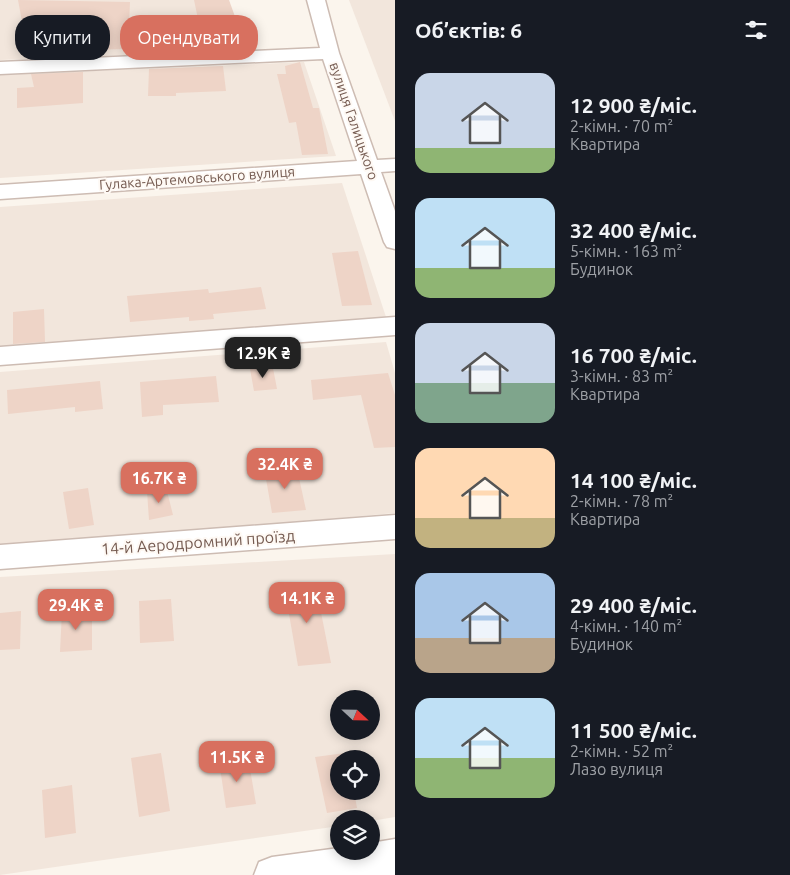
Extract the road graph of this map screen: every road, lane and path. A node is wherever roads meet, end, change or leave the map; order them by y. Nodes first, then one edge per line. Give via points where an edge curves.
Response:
1 (316, 0) edge
2 (330, 52) junction
3 (0, 68) edge
4 (395, 165) edge
5 (369, 166) junction
6 (0, 192) edge
7 (395, 242) edge
8 (395, 326) edge
9 (0, 356) edge
10 (395, 527) edge
11 (0, 557) edge
12 (395, 857) edge
13 (272, 875) edge

1 - 2 street, вулиця Галицького
2 - 3 street
2 - 5 street, вулиця Галицького
4 - 5 street, Гулака-Артемовського вулиця
5 - 6 street, Гулака-Артемовського вулиця
5 - 7 street, вулиця Галицького
8 - 9 street
10 - 11 street, 14-й Аеродромний проїзд
12 - 13 street

